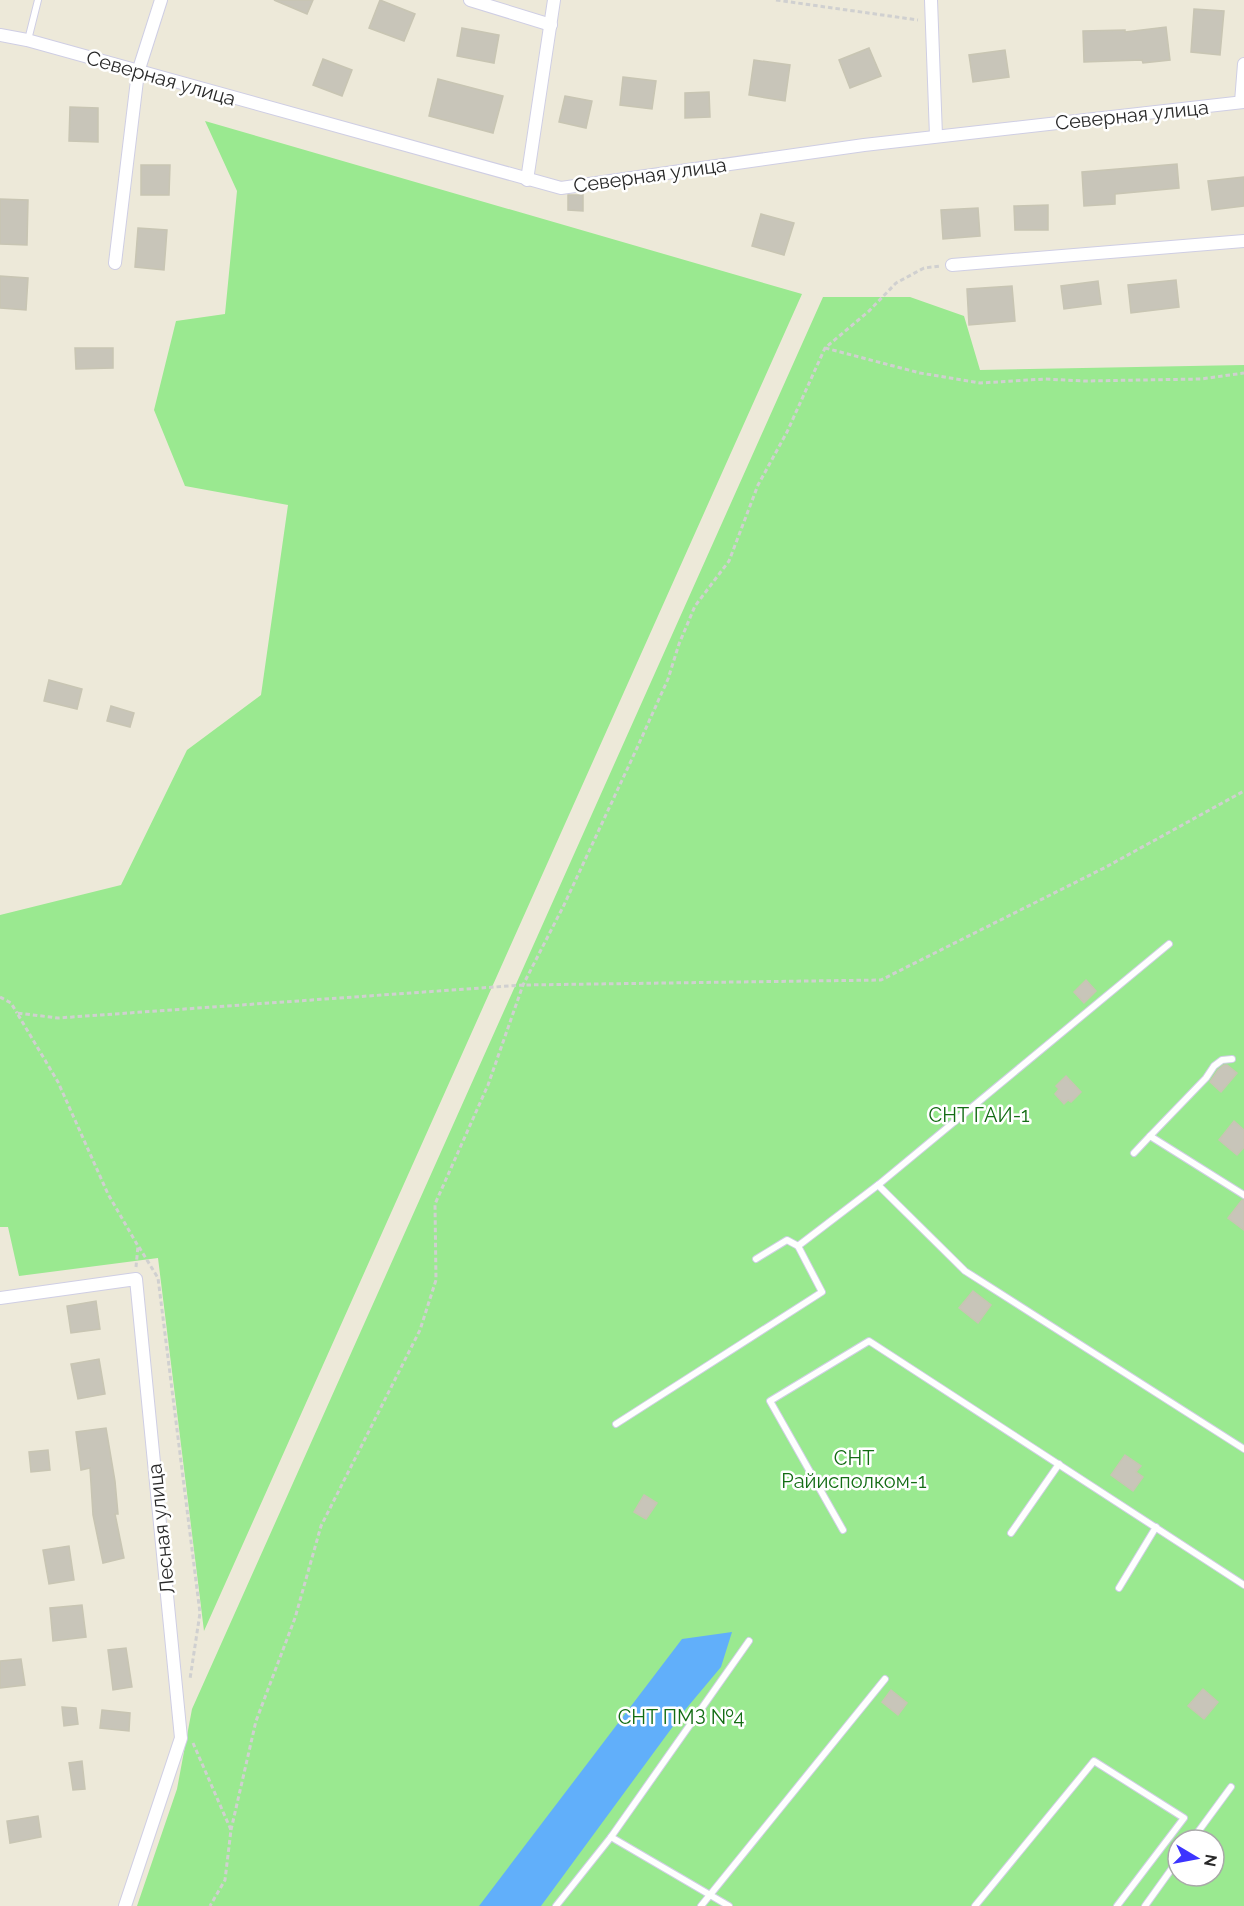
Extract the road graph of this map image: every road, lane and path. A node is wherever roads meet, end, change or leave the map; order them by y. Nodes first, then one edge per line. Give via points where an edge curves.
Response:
1 (38, 0) edge
2 (161, 0) edge
3 (470, 0) edge
4 (554, 0) edge
5 (776, 0) edge
6 (931, 0) edge
7 (932, 22) junction
8 (550, 25) junction
9 (0, 35) edge
10 (27, 40) junction
11 (1244, 64) edge
12 (138, 72) junction
13 (1243, 102) edge
14 (936, 136) junction
15 (527, 180) junction
16 (1244, 241) edge
17 (116, 263) dead end
18 (952, 266) joint
19 (825, 348) junction
20 (1244, 373) edge
21 (1244, 791) edge
22 (1169, 944) dead end
23 (523, 985) junction
24 (0, 997) edge
25 (17, 1013) junction
26 (1232, 1059) dead end
27 (1150, 1136) junction
28 (1134, 1153) dead end
29 (878, 1185) junction
30 (1244, 1195) edge
31 (798, 1245) junction
32 (138, 1246) junction
33 (756, 1259) dead end
34 (136, 1279) junction
35 (0, 1298) edge
36 (616, 1424) dead end
37 (1244, 1449) edge
38 (1059, 1464) junction
39 (1156, 1527) junction
40 (843, 1530) dead end
41 (1011, 1533) dead end
42 (1244, 1585) edge
43 (1119, 1588) dead end
44 (750, 1641) dead end
45 (885, 1679) dead end
46 (189, 1689) dead end
47 (188, 1733) dead end
48 (1231, 1787) dead end
49 (1201, 1828) edge
50 (231, 1830) junction
51 (611, 1837) junction
52 (1166, 1877) edge
53 (710, 1895) junction
54 (125, 1906) edge
55 (210, 1906) edge
56 (556, 1906) edge
57 (701, 1906) edge
58 (729, 1906) edge
59 (975, 1906) edge
60 (1117, 1906) edge
61 (1145, 1906) edge

1 - 10 lane
2 - 12 street
3 - 8 street
4 - 8 street
5 - 7 path
6 - 7 street
7 - 14 street
8 - 15 street
9 - 10 street, Северная улица
10 - 12 street, Северная улица
11 - 13 street
12 - 15 street, Северная улица
12 - 17 street
13 - 14 street, Северная улица
14 - 15 street, Северная улица via 561,188
16 - 18 street
18 - 19 path via 924,268 896,283 870,311
19 - 20 path via 920,373 980,383 1201,379
19 - 23 path via 788,432 758,484 729,561 695,606 637,748
21 - 23 path via 881,980
22 - 29 lane
23 - 25 path via 58,1018
23 - 50 path via 488,1085 435,1204 436,1280 420,1330 321,1526 294,1618 256,1722
24 - 25 path via 11,1003
25 - 32 path via 58,1082 108,1194
26 - 27 lane via 1214,1066
27 - 28 lane
27 - 30 lane
29 - 31 lane
29 - 37 lane via 965,1271
31 - 33 lane via 787,1240
31 - 36 lane via 822,1292
32 - 34 path
32 - 46 path via 158,1278 200,1613
34 - 35 street
34 - 54 street, Лесная улица via 182,1738
38 - 39 lane
38 - 40 lane via 869,1341 770,1401
38 - 41 lane
39 - 42 lane
39 - 43 lane
44 - 51 lane
45 - 53 lane
47 - 50 path
48 - 49 lane
50 - 55 path via 225,1880
51 - 53 lane
51 - 56 lane
52 - 61 lane
53 - 57 lane
53 - 58 lane
59 - 60 lane via 1094,1761 1184,1818

